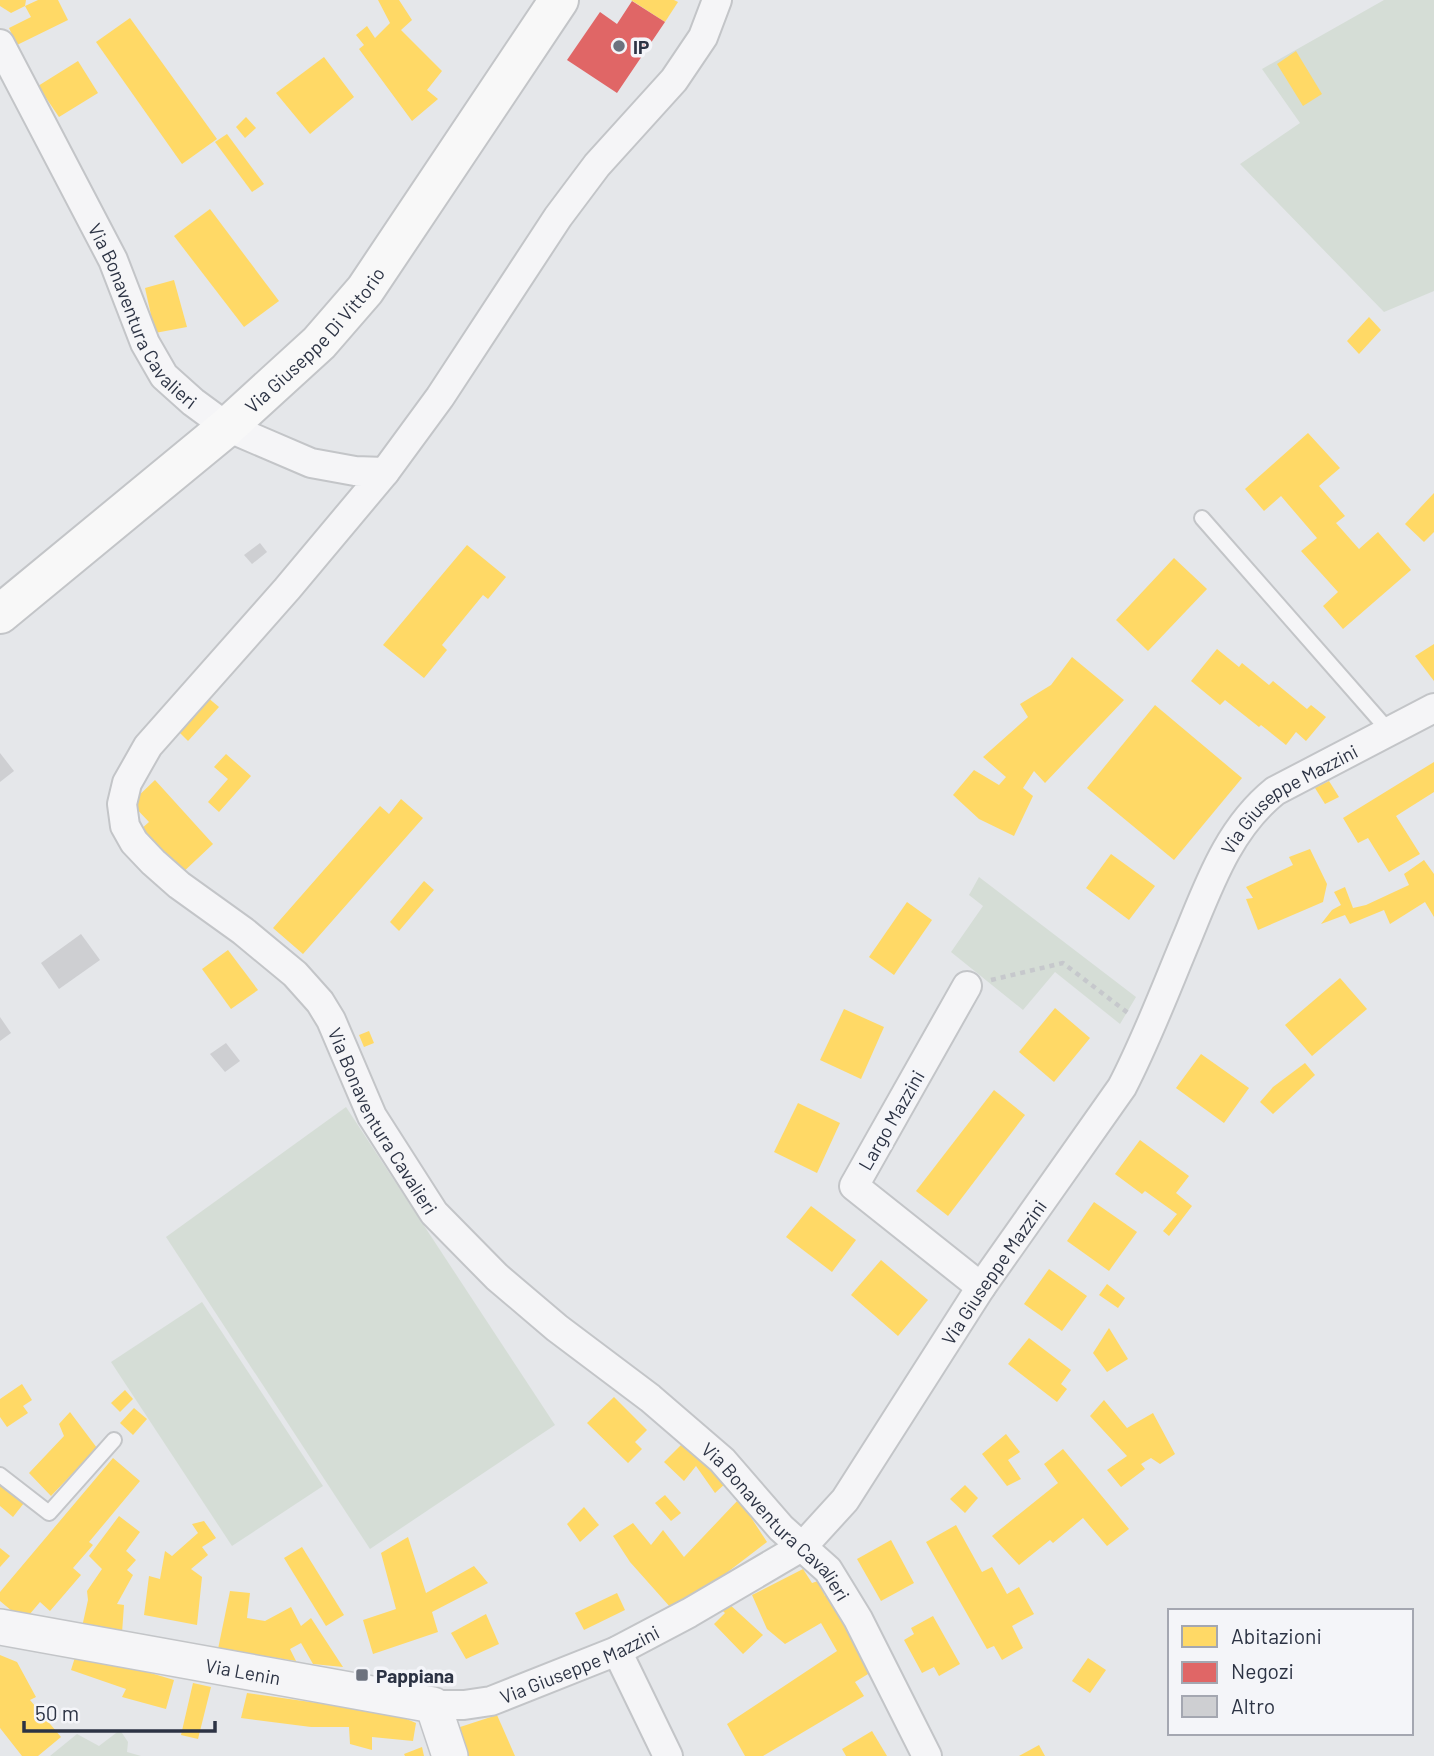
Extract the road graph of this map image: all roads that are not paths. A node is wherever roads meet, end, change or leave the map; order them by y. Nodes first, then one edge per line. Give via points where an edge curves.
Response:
1 (559, 0) edge
2 (717, 0) edge
3 (0, 44) edge
4 (227, 427) junction
5 (385, 472) junction
6 (1202, 518) dead end
7 (0, 614) edge
8 (1434, 708) edge
9 (1389, 731) junction
10 (967, 986) road end
11 (981, 1287) junction
12 (114, 1440) dead end
13 (0, 1475) edge
14 (803, 1546) junction
15 (0, 1627) edge
16 (617, 1651) junction
17 (433, 1705) junction
18 (450, 1756) edge
19 (668, 1756) edge
20 (927, 1756) edge

1 - 4 main road, Via Giuseppe Di Vittorio via 365,290 318,343
2 - 5 street, Via Bonaventura Cavalieri via 703,37 674,80 597,164
3 - 4 street, Via Bonaventura Cavalieri via 113,260 145,343 164,376
4 - 5 street, Via Bonaventura Cavalieri via 311,463
4 - 7 main road, Via Giuseppe Di Vittorio
5 - 14 street, Via Bonaventura Cavalieri via 148,746 127,783 122,804 125,826 134,842 178,885 295,974 320,1002 372,1116 434,1213 557,1328 722,1460 781,1528
6 - 9 lane
8 - 9 street, Via Giuseppe Mazzini
9 - 11 street, Via Giuseppe Mazzini via 1275,792 1241,825 1210,881 1122,1087
10 - 11 street, Largo Mazzini via 853,1186
11 - 14 street, Via Giuseppe Mazzini via 845,1500
12 - 13 lane via 49,1513
14 - 16 street, Via Giuseppe Mazzini
14 - 20 street, Via Bonaventura Cavalieri via 828,1570 858,1619
15 - 17 street, Via Lenin
16 - 17 street, Via Giuseppe Mazzini via 491,1701
16 - 19 street
17 - 18 street

